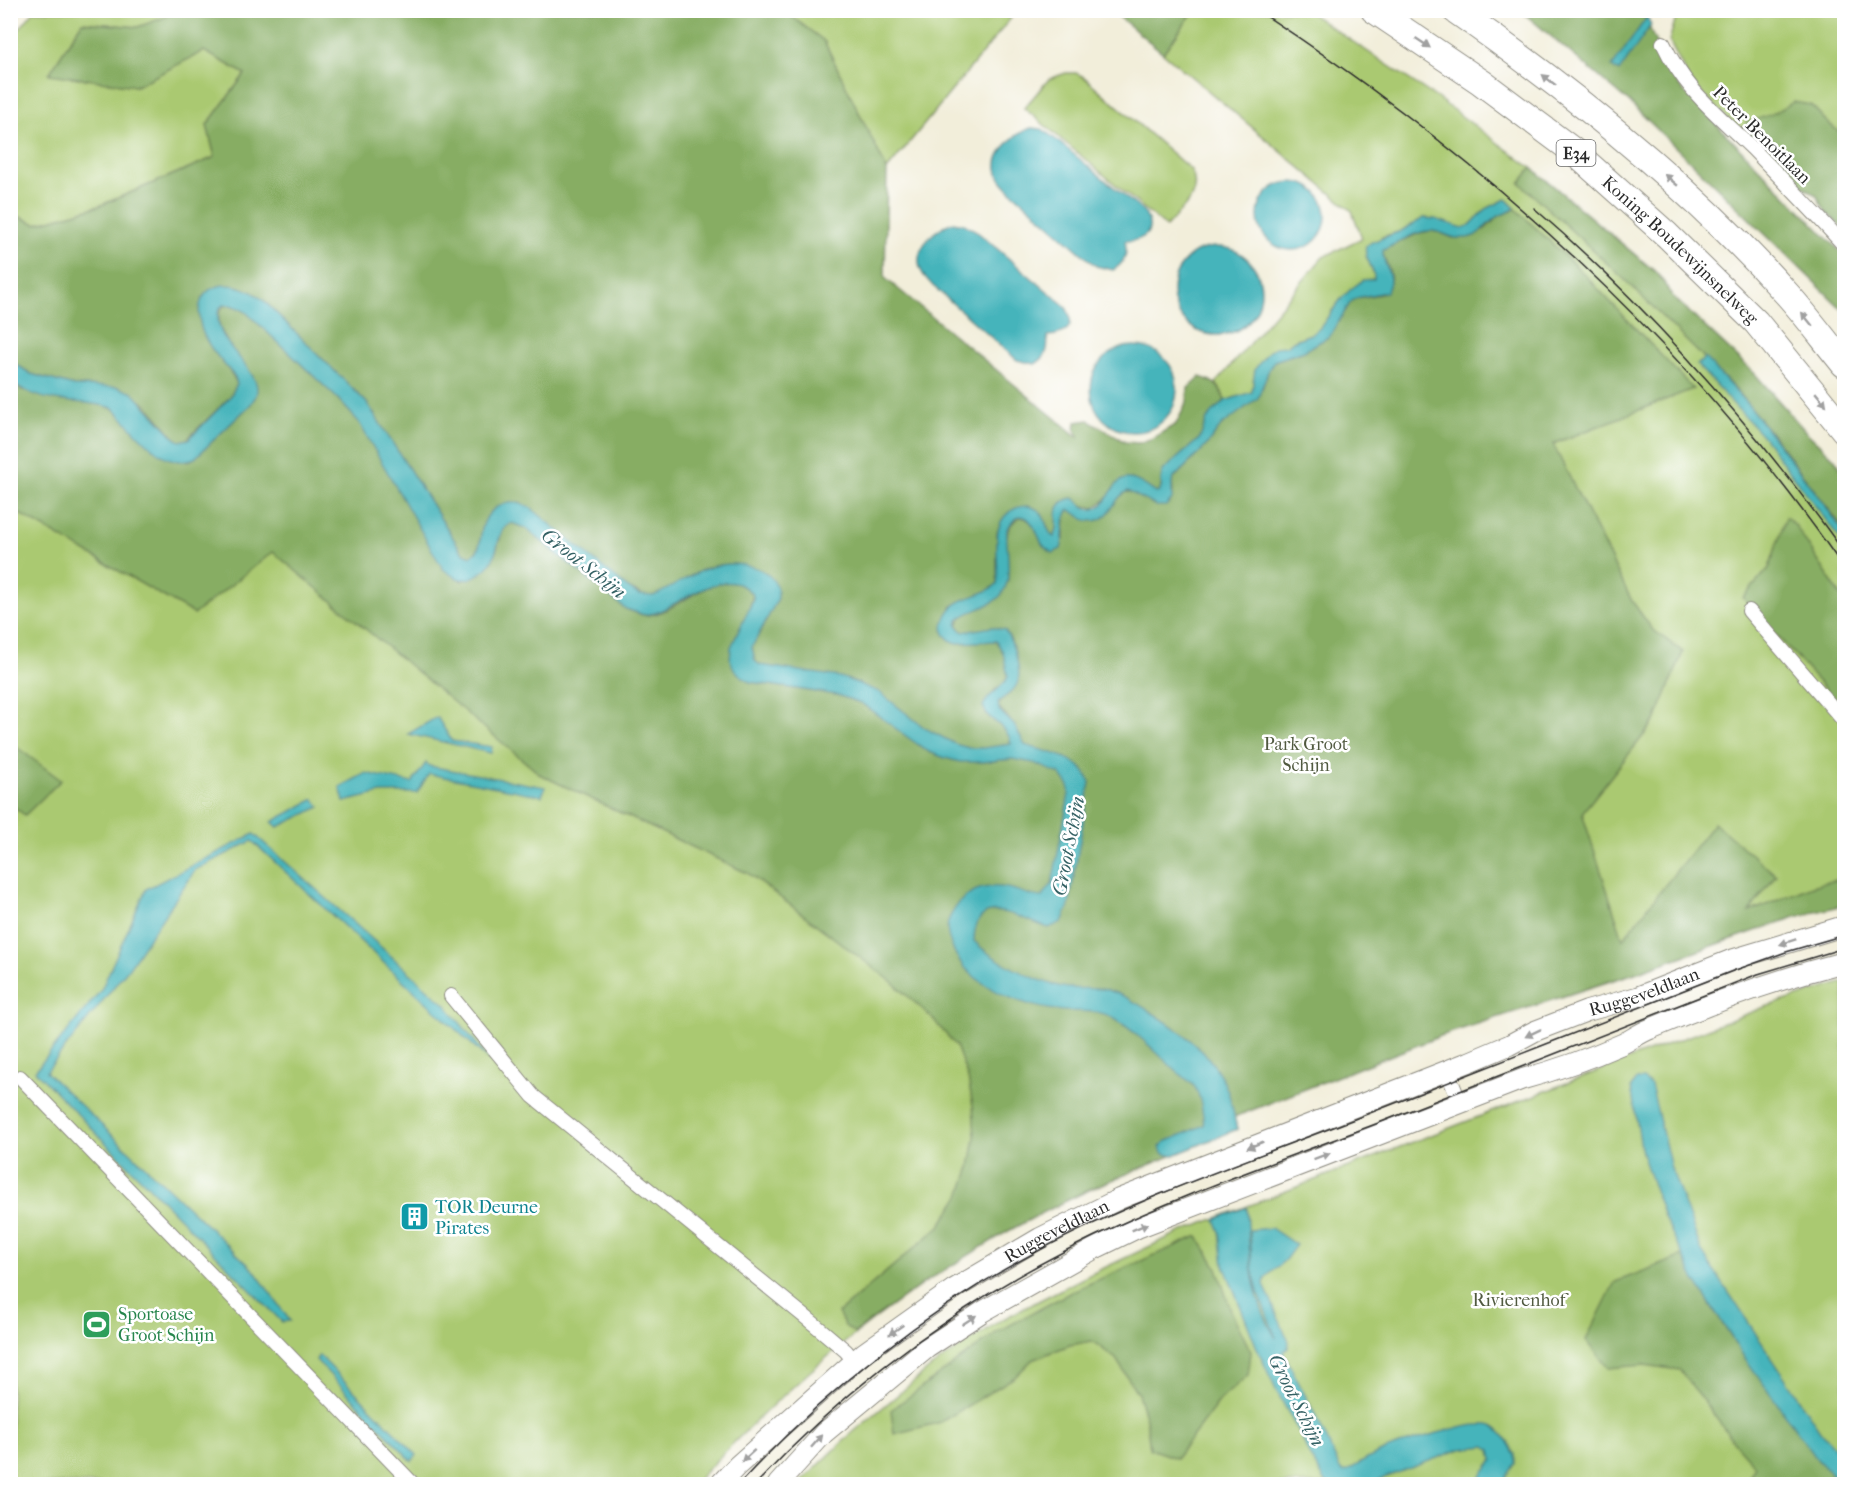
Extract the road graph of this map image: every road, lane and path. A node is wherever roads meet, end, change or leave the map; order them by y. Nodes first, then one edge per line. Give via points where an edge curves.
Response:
1 (1374, 10) edge
2 (1455, 10) edge
3 (1663, 43) dead end
4 (1845, 245) edge
5 (1845, 364) edge
6 (1845, 430) edge
7 (1749, 611) dead end
8 (1845, 721) edge
9 (1845, 926) edge
10 (1845, 962) edge
11 (451, 996) dead end
12 (1447, 1071) junction
13 (20, 1077) dead end
14 (1460, 1103) junction
15 (854, 1361) junction
16 (413, 1485) edge
17 (720, 1485) edge
18 (778, 1485) edge

1 -> 6 highway, Koning Boudewijnsnelweg / E34 via 1572,150 1756,322
5 -> 2 highway, E34 via 1787,294 1694,200 1596,116
3 - 4 street, Peter Benoitlaan via 1689,87
7 - 8 street
9 -> 12 street, Ruggeveldlaan via 1731,960 1637,997 1587,1011
10 - 14 street, Ruggeveldlaan via 1768,984 1550,1072
11 - 15 street via 533,1096 814,1324
12 - 14 street
12 -> 15 street, Ruggeveldlaan via 1119,1199 1074,1221 954,1289
13 - 16 street
18 -> 14 street, Ruggeveldlaan via 824,1433 927,1348 1044,1276 1137,1228
15 -> 17 street, Ruggeveldlaan

